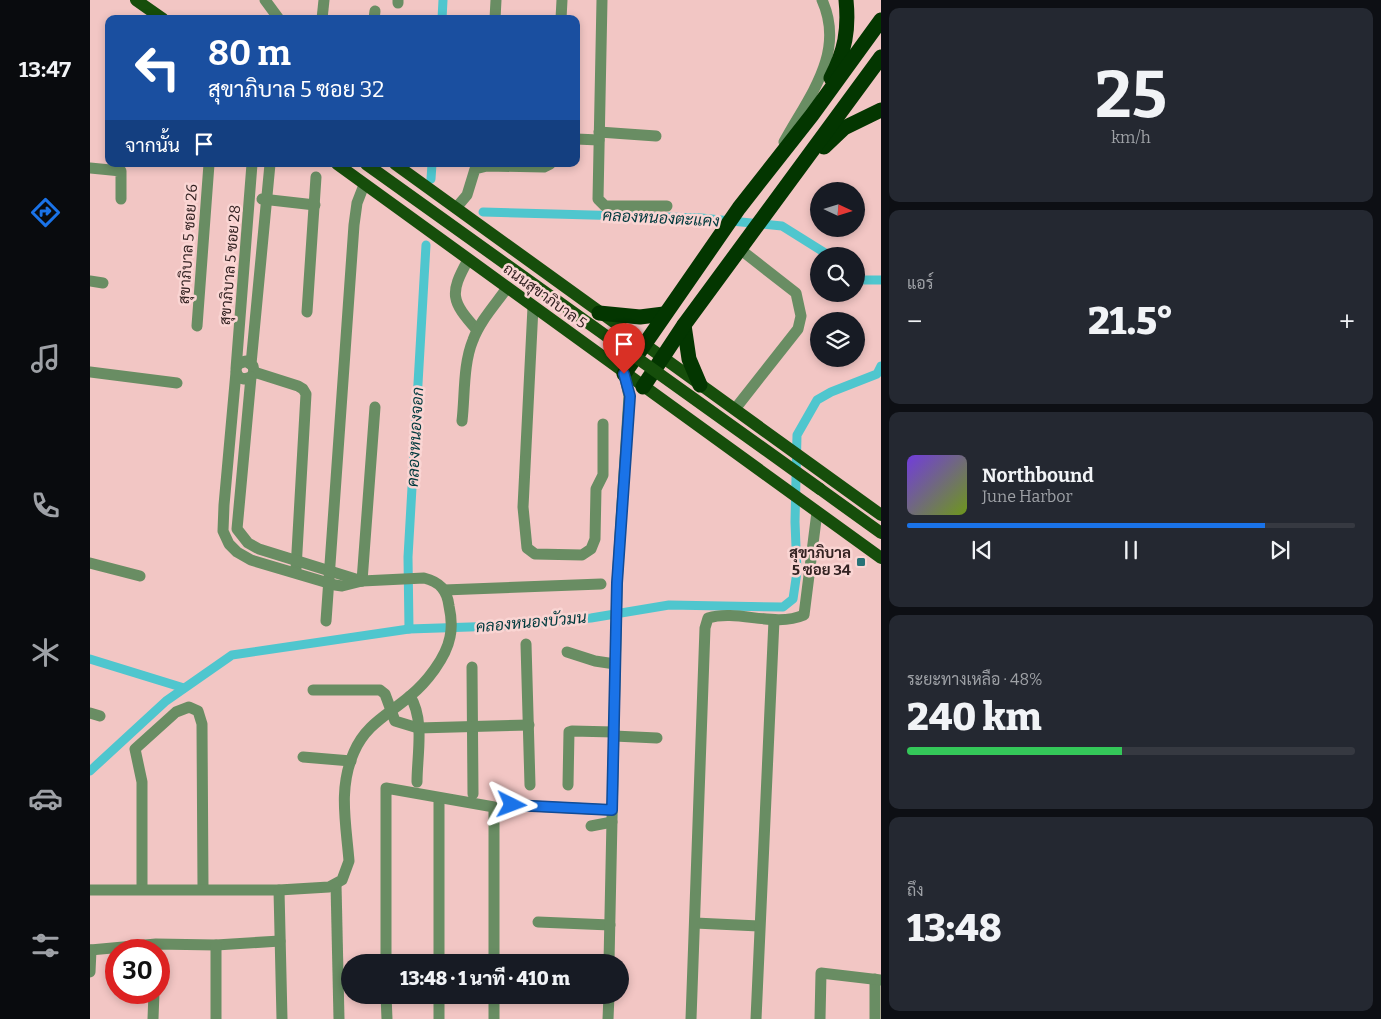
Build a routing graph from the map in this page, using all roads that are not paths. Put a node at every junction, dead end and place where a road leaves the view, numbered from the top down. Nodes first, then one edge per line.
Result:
1 (264, 0) edge
2 (324, 0) edge
3 (496, 0) edge
4 (562, 0) edge
5 (602, 0) edge
6 (822, 0) edge
7 (846, 0) edge
8 (140, 1) edge
9 (158, 15) edge
10 (277, 15) edge
11 (322, 15) edge
12 (495, 15) edge
13 (561, 15) edge
14 (881, 20) edge
15 (881, 57) edge
16 (881, 110) edge
17 (812, 115) junction
18 (599, 136) junction
19 (656, 136) dead end
20 (580, 138) edge
21 (772, 166) junction
22 (209, 167) edge
23 (252, 167) edge
24 (270, 167) edge
25 (341, 167) edge
26 (370, 167) edge
27 (399, 167) edge
28 (483, 167) edge
29 (90, 168) edge
30 (796, 174) junction
31 (316, 177) dead end
32 (364, 185) junction
33 (250, 197) junction
34 (121, 199) dead end
35 (267, 201) junction
36 (315, 205) junction
37 (667, 206) dead end
38 (456, 208) junction
39 (742, 249) junction
40 (468, 260) junction
41 (694, 272) junction
42 (90, 281) edge
43 (103, 283) dead end
44 (713, 286) junction
45 (507, 288) junction
46 (533, 307) junction
47 (307, 312) dead end
48 (599, 313) junction
49 (664, 314) junction
50 (684, 325) junction
51 (197, 326) dead end
52 (478, 330) junction
53 (583, 343) junction
54 (646, 344) junction
55 (662, 357) junction
56 (236, 371) junction
57 (252, 371) junction
58 (90, 372) edge
59 (624, 374) junction
60 (177, 383) dead end
61 (698, 384) junction
62 (643, 387) junction
63 (630, 396) junction
64 (375, 407) dead end
65 (735, 409) junction
66 (678, 412) junction
67 (462, 421) dead end
68 (603, 424) dead end
69 (239, 504) junction
70 (224, 505) junction
71 (811, 508) junction
72 (881, 515) edge
73 (881, 533) edge
74 (881, 558) edge
75 (298, 562) junction
76 (90, 563) edge
77 (329, 571) junction
78 (343, 573) junction
79 (295, 574) junction
80 (140, 576) dead end
81 (362, 581) junction
82 (328, 583) junction
83 (601, 584) dead end
84 (342, 586) junction
85 (444, 590) junction
86 (326, 620) dead end
87 (774, 620) junction
88 (526, 644) dead end
89 (567, 652) dead end
90 (615, 664) junction
91 (472, 667) dead end
92 (313, 690) dead end
93 (410, 696) junction
94 (390, 709) junction
95 (529, 725) junction
96 (473, 726) junction
97 (418, 728) junction
98 (614, 734) junction
99 (657, 738) dead end
100 (303, 757) dead end
101 (351, 761) junction
102 (417, 782) dead end
103 (530, 785) dead end
104 (568, 785) dead end
105 (473, 794) dead end
106 (439, 798) junction
107 (512, 805) dead end
108 (612, 816) junction
109 (591, 826) dead end
110 (336, 884) junction
111 (203, 888) junction
112 (142, 889) junction
113 (90, 890) edge
114 (279, 890) junction
115 (538, 922) dead end
116 (695, 923) junction
117 (610, 925) junction
118 (759, 926) junction
119 (280, 941) junction
120 (216, 945) junction
121 (170, 947) edge
122 (105, 949) edge
123 (90, 950) edge
124 (386, 954) edge
125 (439, 954) edge
126 (494, 954) edge
127 (609, 954) edge
128 (90, 972) edge
129 (878, 980) edge
130 (154, 1004) edge
131 (386, 1004) edge
132 (439, 1004) edge
133 (494, 1004) edge
134 (609, 1004) edge
135 (153, 1019) edge
136 (216, 1019) edge
137 (282, 1019) edge
138 (339, 1019) edge
139 (387, 1019) edge
140 (439, 1019) edge
141 (494, 1019) edge
142 (608, 1019) edge
143 (691, 1019) edge
144 (756, 1019) edge
145 (820, 1019) edge
146 (875, 1019) edge

1 - 10 street
2 - 11 street
3 - 12 street
4 - 13 street
5 - 18 street
6 - 21 street
7 - 17 highway
8 - 9 main road
14 - 17 highway
15 - 30 highway
16 - 30 highway
17 - 21 highway
18 - 19 street
18 - 20 street
18 - 37 street
21 - 41 highway
22 - 51 street, สุขาภิบาล 5 ซอย 26
23 - 33 street, สุขาภิบาล 5 ซอย 28
24 - 35 street, สุขาภิบาล 5 ซอย 28
25 - 32 main road, ถนนสุขาภิบาล 5
26 - 73 main road, ถนนสุขาภิบาล 5, bridge
27 - 38 main road, ถนนสุขาภิบาล 5
28 - 38 street
29 - 34 street
30 - 39 highway
31 - 36 street
32 - 40 main road, ถนนสุขาภิบาล 5
32 - 77 street
33 - 35 street
33 - 56 street, สุขาภิบาล 5 ซอย 28
35 - 36 street
35 - 57 street, สุขาภิบาล 5 ซอย 28
36 - 47 street
38 - 48 main road, ถนนสุขาภิบาล 5
39 - 44 highway
39 - 65 street
40 - 45 main road, ถนนสุขาภิบาล 5
40 - 52 street
41 - 44 highway
41 - 49 highway
42 - 43 street
44 - 50 highway
45 - 46 main road, ถนนสุขาภิบาล 5
45 - 52 street
46 - 53 main road, ถนนสุขาภิบาล 5
46 - 68 street
48 - 49 highway
48 - 53 main road
48 - 54 main road, ถนนสุขาภิบาล 5
49 - 54 highway
50 - 55 highway
50 - 61 highway
52 - 67 street
53 - 59 main road, ถนนสุขาภิบาล 5
54 - 55 main road, ถนนสุขาภิบาล 5
54 - 59 highway
55 - 61 main road, ถนนสุขาภิบาล 5
55 - 62 highway
56 - 57 street
56 - 70 street, สุขาภิบาล 5 ซอย 28
57 - 69 street, สุขาภิบาล 5 ซอย 28
57 - 75 street
58 - 60 street
59 - 62 main road, ถนนสุขาภิบาล 5
59 - 63 street
61 - 65 main road, ถนนสุขาภิบาล 5
61 - 66 main road
62 - 63 street
62 - 66 main road, ถนนสุขาภิบาล 5
63 - 90 street
64 - 81 street
65 - 72 main road, ถนนสุขาภิบาล 5
66 - 71 main road, ถนนสุขาภิบาล 5
69 - 70 street
69 - 75 street, สุขาภิบาล 5 ซอย 28
70 - 79 street, สุขาภิบาล 5 ซอย 28
71 - 74 main road, ถนนสุขาภิบาล 5
71 - 87 street
75 - 77 street, สุขาภิบาล 5 ซอย 28
75 - 79 street
76 - 80 street
77 - 78 street, สุขาภิบาล 5 ซอย 28
77 - 82 street
78 - 81 street, สุขาภิบาล 5 ซอย 28
78 - 84 street
79 - 82 street, สุขาภิบาล 5 ซอย 28
81 - 84 street
81 - 85 street
82 - 84 street, สุขาภิบาล 5 ซอย 28
82 - 86 street
83 - 85 street
85 - 93 street
87 - 116 street
87 - 118 street
88 - 95 street
89 - 90 street
90 - 98 street
91 - 96 street
92 - 94 street
93 - 94 street
93 - 97 street
94 - 97 street
94 - 101 street
95 - 96 street
95 - 103 street
96 - 97 street
96 - 105 street
97 - 102 street
98 - 99 street
98 - 104 street
98 - 108 street
100 - 101 street
101 - 110 street
106 - 124 street
106 - 125 street
106 - 126 street
107 - 108 street
108 - 109 street
108 - 117 street
110 - 114 street
110 - 138 street
111 - 112 street
111 - 112 street
111 - 114 street
112 - 113 street
114 - 119 street
115 - 117 street
116 - 118 street
116 - 143 street
117 - 127 street
118 - 144 street
119 - 120 street
119 - 137 street
120 - 121 street
120 - 136 street
122 - 123 street
123 - 128 street
129 - 145 street
129 - 146 street
130 - 135 street
131 - 139 street
132 - 140 street
133 - 141 street
134 - 142 street

